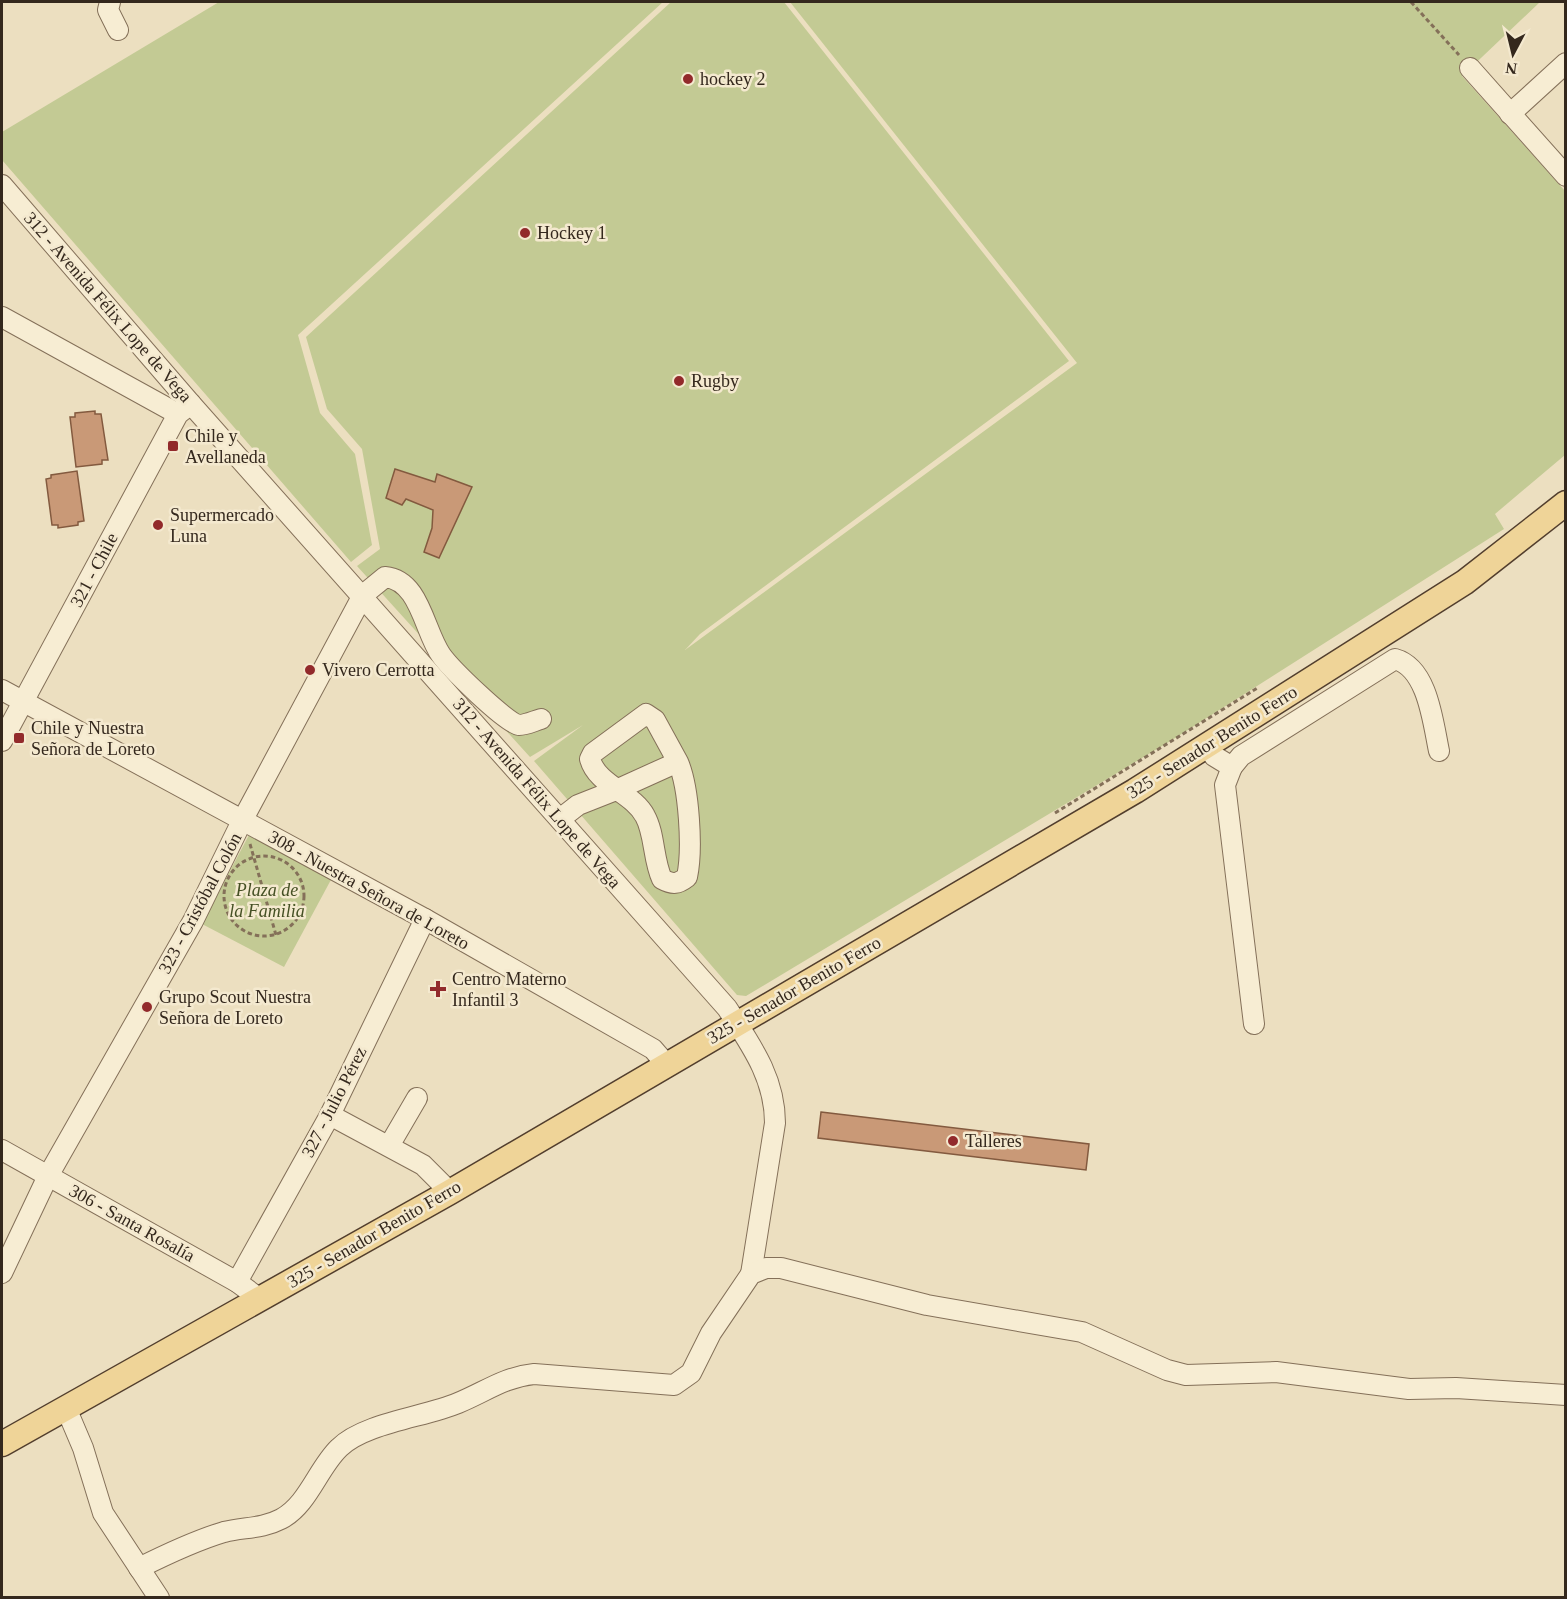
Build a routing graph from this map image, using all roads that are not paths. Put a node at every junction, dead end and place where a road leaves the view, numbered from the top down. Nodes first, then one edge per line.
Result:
1 (110, 2) edge
2 (118, 30) dead end
3 (1566, 63) edge
4 (1470, 68) road end
5 (1510, 114) junction
6 (1566, 176) edge
7 (2, 185) edge
8 (2, 317) edge
9 (185, 409) junction
10 (1566, 504) edge
11 (363, 595) junction
12 (2, 690) edge
13 (22, 702) junction
14 (541, 719) dead end
15 (2, 741) edge
16 (1207, 745) junction
17 (1439, 751) dead end
18 (678, 762) junction
19 (1232, 767) junction
20 (616, 790) junction
21 (560, 819) junction
22 (242, 821) junction
23 (425, 919) junction
24 (738, 1024) junction
25 (1254, 1024) dead end
26 (666, 1064) junction
27 (417, 1098) dead end
28 (330, 1115) junction
29 (389, 1146) junction
30 (2, 1150) edge
31 (48, 1176) junction
32 (450, 1192) junction
33 (2, 1273) edge
34 (751, 1275) junction
35 (237, 1282) junction
36 (260, 1299) junction
37 (1566, 1395) edge
38 (66, 1408) junction
39 (2, 1444) edge
40 (139, 1568) junction
41 (159, 1598) edge

1 - 2 street
3 - 5 street
4 - 5 street
5 - 6 street
7 - 9 street, 312 - Avenida Félix Lope de Vega
8 - 9 street
9 - 11 street, 312 - Avenida Félix Lope de Vega
9 - 13 street, 321 - Chile
10 - 16 main road, 325 - Senador Benito Ferro
11 - 14 street
11 - 21 street, 312 - Avenida Félix Lope de Vega
11 - 22 street, 323 - Cristóbal Colón
12 - 13 street, 308 - Nuestra Señora de Loreto
13 - 15 street, 321 - Chile
13 - 22 street, 308 - Nuestra Señora de Loreto
16 - 19 street
16 - 24 main road, 325 - Senador Benito Ferro
17 - 19 street
18 - 20 street
18 - 20 street
18 - 20 street
19 - 25 street
20 - 21 street
21 - 24 street, 312 - Avenida Félix Lope de Vega
22 - 23 street, 308 - Nuestra Señora de Loreto
22 - 31 street, 323 - Cristóbal Colón
23 - 26 street, 308 - Nuestra Señora de Loreto
23 - 28 street, 327 - Julio Pérez
24 - 26 main road, 325 - Senador Benito Ferro
24 - 34 street, 312 - Avenida Félix Lope de Vega
26 - 32 main road, 325 - Senador Benito Ferro
27 - 29 street
28 - 29 street
28 - 35 street, 327 - Julio Pérez
29 - 32 street
30 - 31 street, 306 - Santa Rosalía
31 - 33 street, 323 - Cristóbal Colón
31 - 35 street, 306 - Santa Rosalía
32 - 36 main road, 325 - Senador Benito Ferro
34 - 37 street
34 - 40 street
35 - 36 street, 306 - Santa Rosalía
36 - 38 main road, 325 - Senador Benito Ferro
38 - 39 main road, 325 - Senador Benito Ferro
38 - 40 street
40 - 41 street

